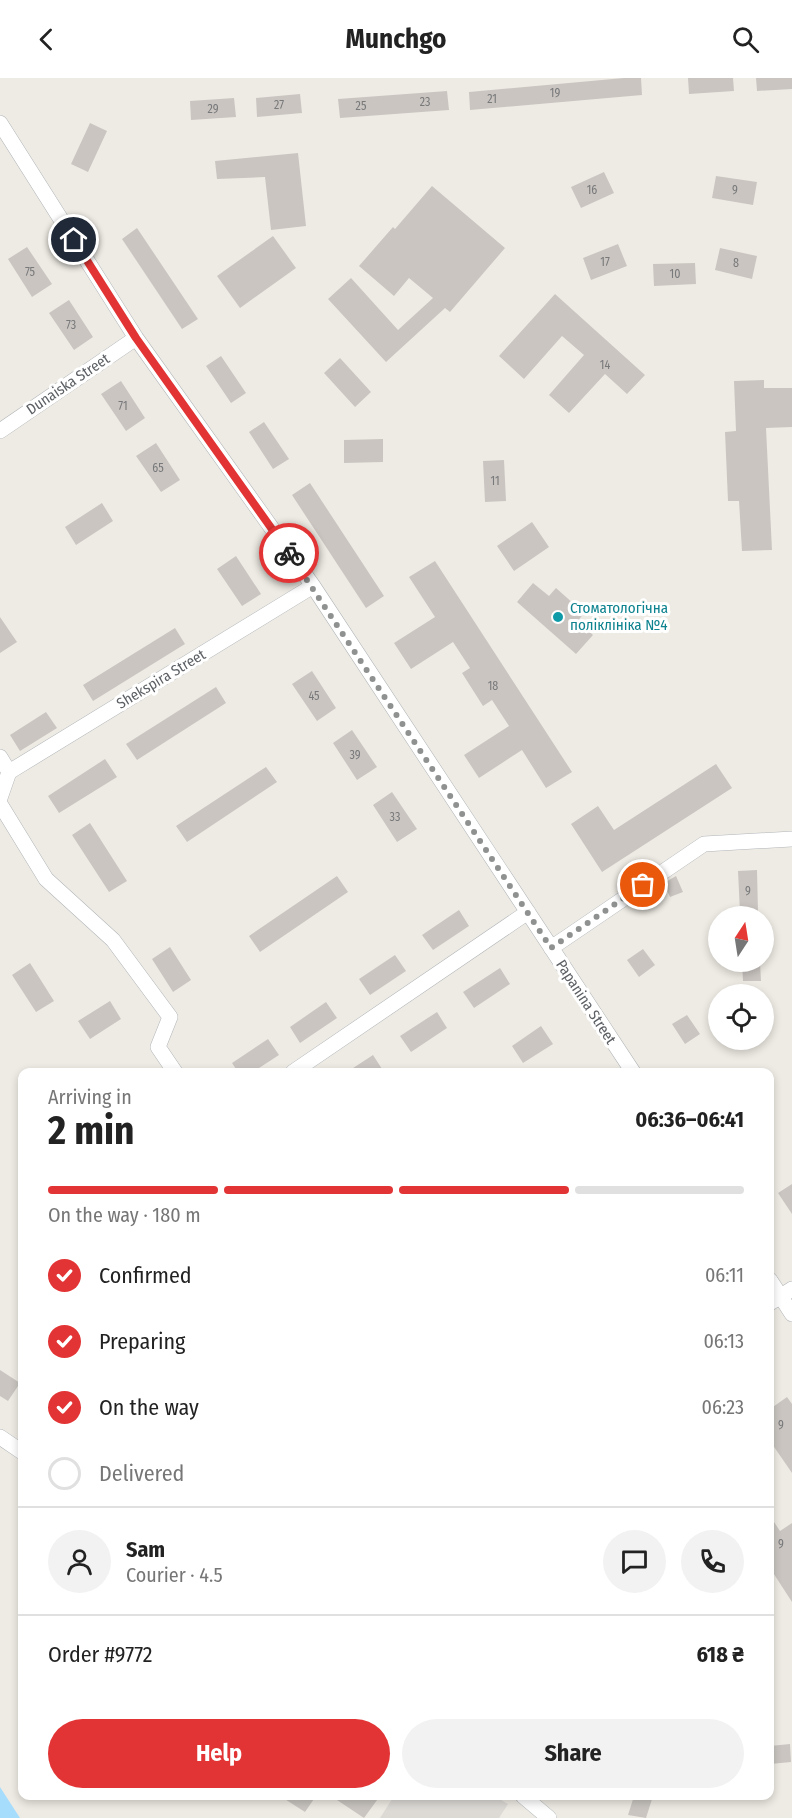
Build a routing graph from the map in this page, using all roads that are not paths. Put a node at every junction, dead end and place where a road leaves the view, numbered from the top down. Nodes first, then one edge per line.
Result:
1 (0, 123) edge
2 (136, 338) junction
3 (0, 431) edge
4 (313, 586) junction
5 (0, 758) edge
6 (9, 772) junction
7 (0, 798) edge
8 (0, 804) edge
9 (792, 839) edge
10 (528, 912) junction
11 (551, 948) junction
12 (172, 1068) edge
13 (299, 1068) edge
14 (630, 1068) edge
15 (781, 1296) edge
16 (792, 1314) edge
17 (0, 1437) edge
18 (18, 1449) edge
19 (528, 1800) edge
20 (549, 1818) edge

1 - 2 street, Papanina Street
2 - 3 street, Dunaiska Street
2 - 4 street, Papanina Street
4 - 6 street, Shekspira Street
4 - 10 street, Papanina Street
5 - 6 street
6 - 7 street
8 - 12 street
9 - 11 street
10 - 11 street, Papanina Street
10 - 13 street
11 - 14 street, Papanina Street
15 - 16 street
17 - 18 street
19 - 20 street

